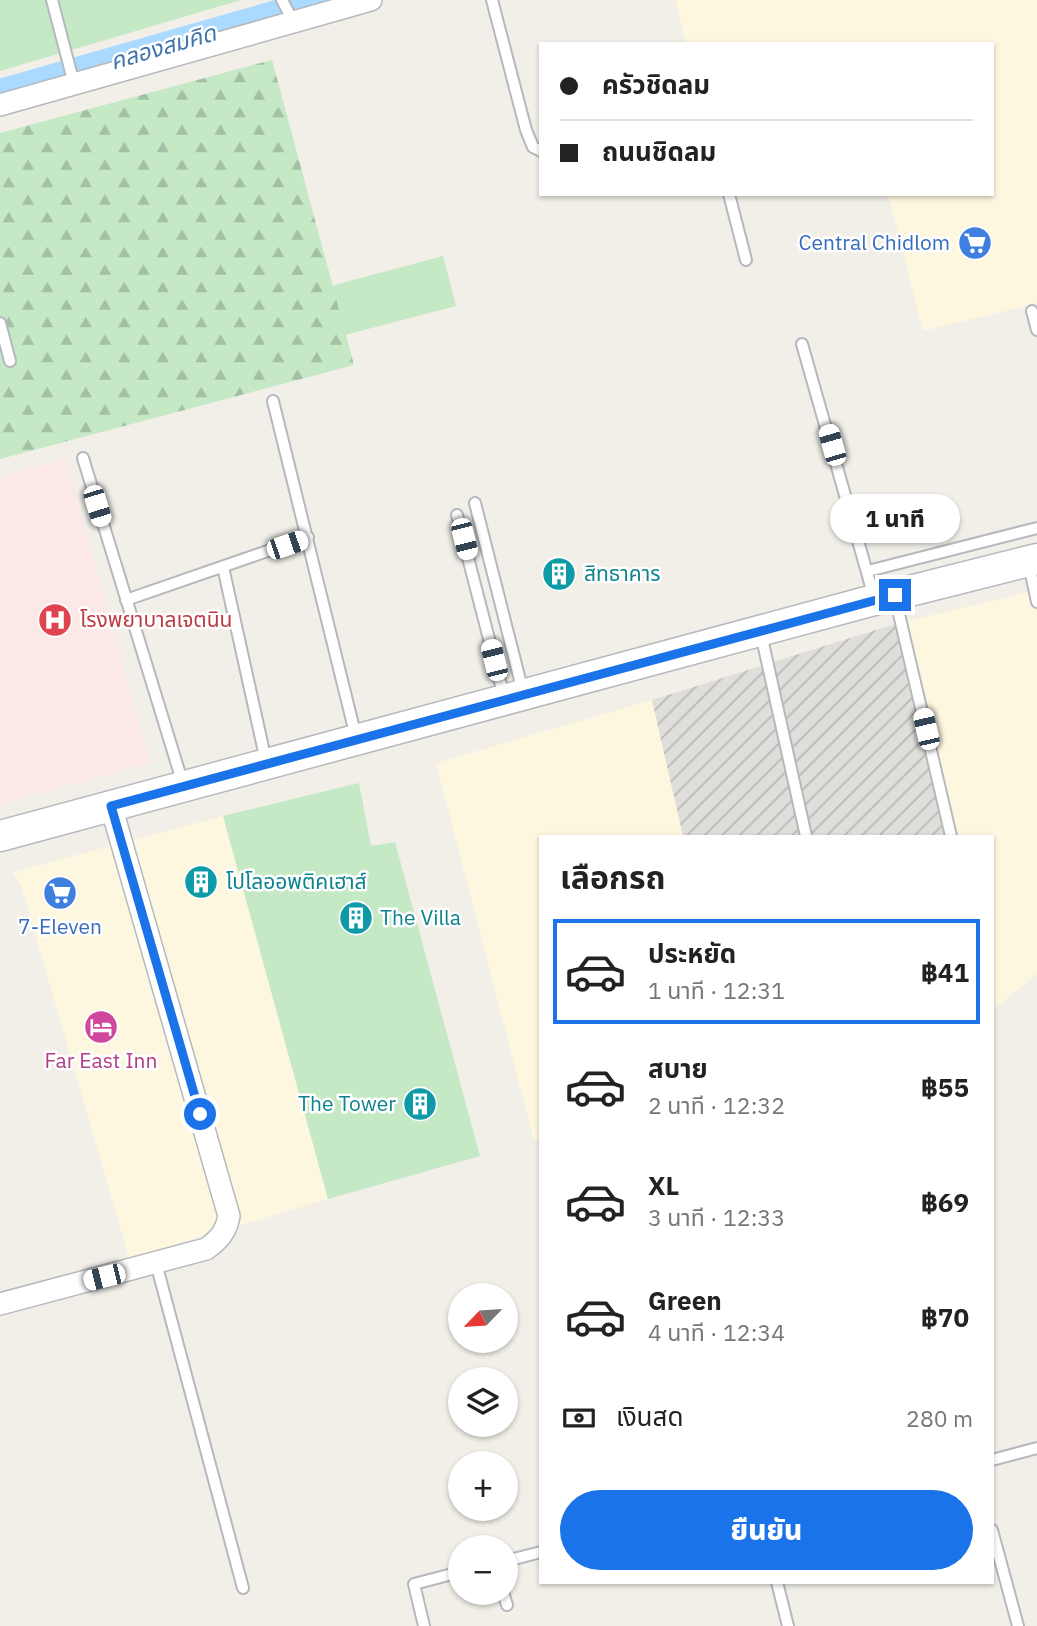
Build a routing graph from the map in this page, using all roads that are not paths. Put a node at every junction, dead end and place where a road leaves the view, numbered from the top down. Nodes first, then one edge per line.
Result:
1 (282, 0) edge
2 (371, 0) edge
3 (492, 0) edge
4 (52, 3) edge
5 (294, 23) junction
6 (74, 84) junction
7 (0, 105) edge
8 (539, 150) edge
9 (730, 196) edge
10 (746, 260) dead end
11 (1032, 311) dead end
12 (0, 323) edge
13 (1037, 330) edge
14 (803, 344) dead end
15 (10, 361) dead end
16 (273, 401) dead end
17 (83, 458) dead end
18 (475, 503) dead end
19 (457, 515) dead end
20 (1037, 528) edge
21 (308, 537) junction
22 (1033, 560) edge
23 (223, 567) junction
24 (879, 589) junction
25 (126, 600) junction
26 (1037, 602) edge
27 (760, 631) junction
28 (514, 697) junction
29 (357, 739) junction
30 (267, 764) junction
31 (184, 786) junction
32 (111, 806) junction
33 (806, 835) edge
34 (951, 835) edge
35 (0, 836) edge
36 (156, 1263) junction
37 (0, 1304) edge
38 (1037, 1448) edge
39 (994, 1459) edge
40 (994, 1538) edge
41 (539, 1553) edge
42 (518, 1558) edge
43 (448, 1575) edge
44 (778, 1584) edge
45 (243, 1588) dead end
46 (424, 1626) edge
47 (788, 1626) edge
48 (1017, 1626) edge

1 - 5 lane
2 - 5 street
3 - 8 lane
4 - 6 lane
5 - 6 street
6 - 7 street
9 - 10 lane
11 - 13 lane
12 - 15 lane
14 - 24 lane
16 - 21 lane
17 - 25 lane
18 - 28 lane
19 - 28 lane
20 - 24 lane
21 - 23 lane
21 - 29 lane
22 - 24 street
22 - 26 lane
23 - 25 lane
23 - 30 lane
24 - 27 street
24 - 34 lane
25 - 31 lane
27 - 28 street
27 - 33 lane
28 - 29 street
29 - 30 street
30 - 31 street
31 - 32 street
32 - 35 street
32 - 36 street
36 - 37 street
36 - 45 lane
38 - 39 lane
40 - 48 lane
41 - 42 lane
43 - 46 lane
44 - 47 lane

